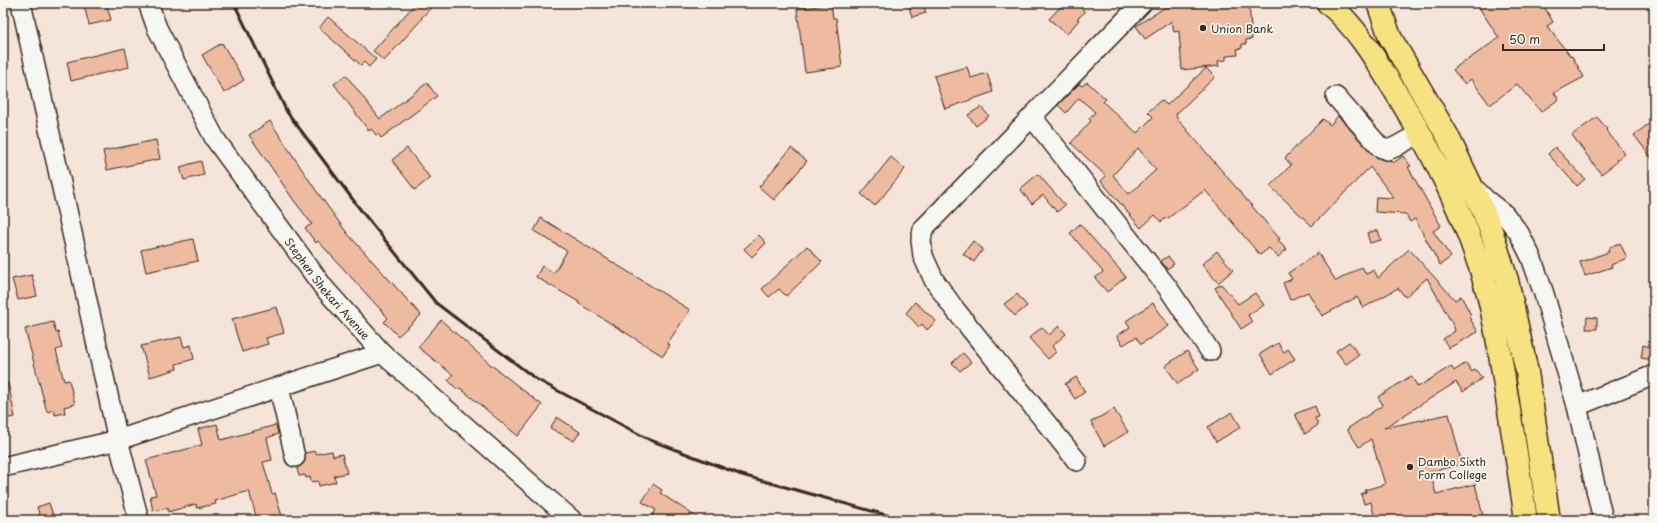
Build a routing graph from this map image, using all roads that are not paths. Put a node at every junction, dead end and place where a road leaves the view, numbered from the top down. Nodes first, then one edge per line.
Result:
1 (21, 3) edge
2 (148, 3) edge
3 (1142, 3) edge
4 (1328, 3) edge
5 (1378, 3) edge
6 (1336, 97) dead end
7 (1032, 117) junction
8 (1420, 132) junction
9 (1468, 181) junction
10 (1210, 351) dead end
11 (382, 353) junction
12 (1654, 375) edge
13 (279, 387) junction
14 (1577, 406) junction
15 (118, 440) junction
16 (295, 457) dead end
17 (1077, 461) dead end
18 (3, 467) edge
19 (139, 520) edge
20 (572, 520) edge
21 (1526, 520) edge
22 (1549, 520) edge
23 (1603, 520) edge

1 - 15 street
2 - 11 street, Stephen Shekari Avenue
3 - 7 street
4 - 8 main road
5 - 9 main road
6 - 8 street
7 - 10 street
7 - 17 street
8 - 21 main road
9 - 14 street
9 - 22 main road
11 - 13 street
11 - 20 street, Stephen Shekari Avenue
12 - 14 street
13 - 15 street
13 - 16 street
14 - 23 street
15 - 18 street
15 - 19 street

